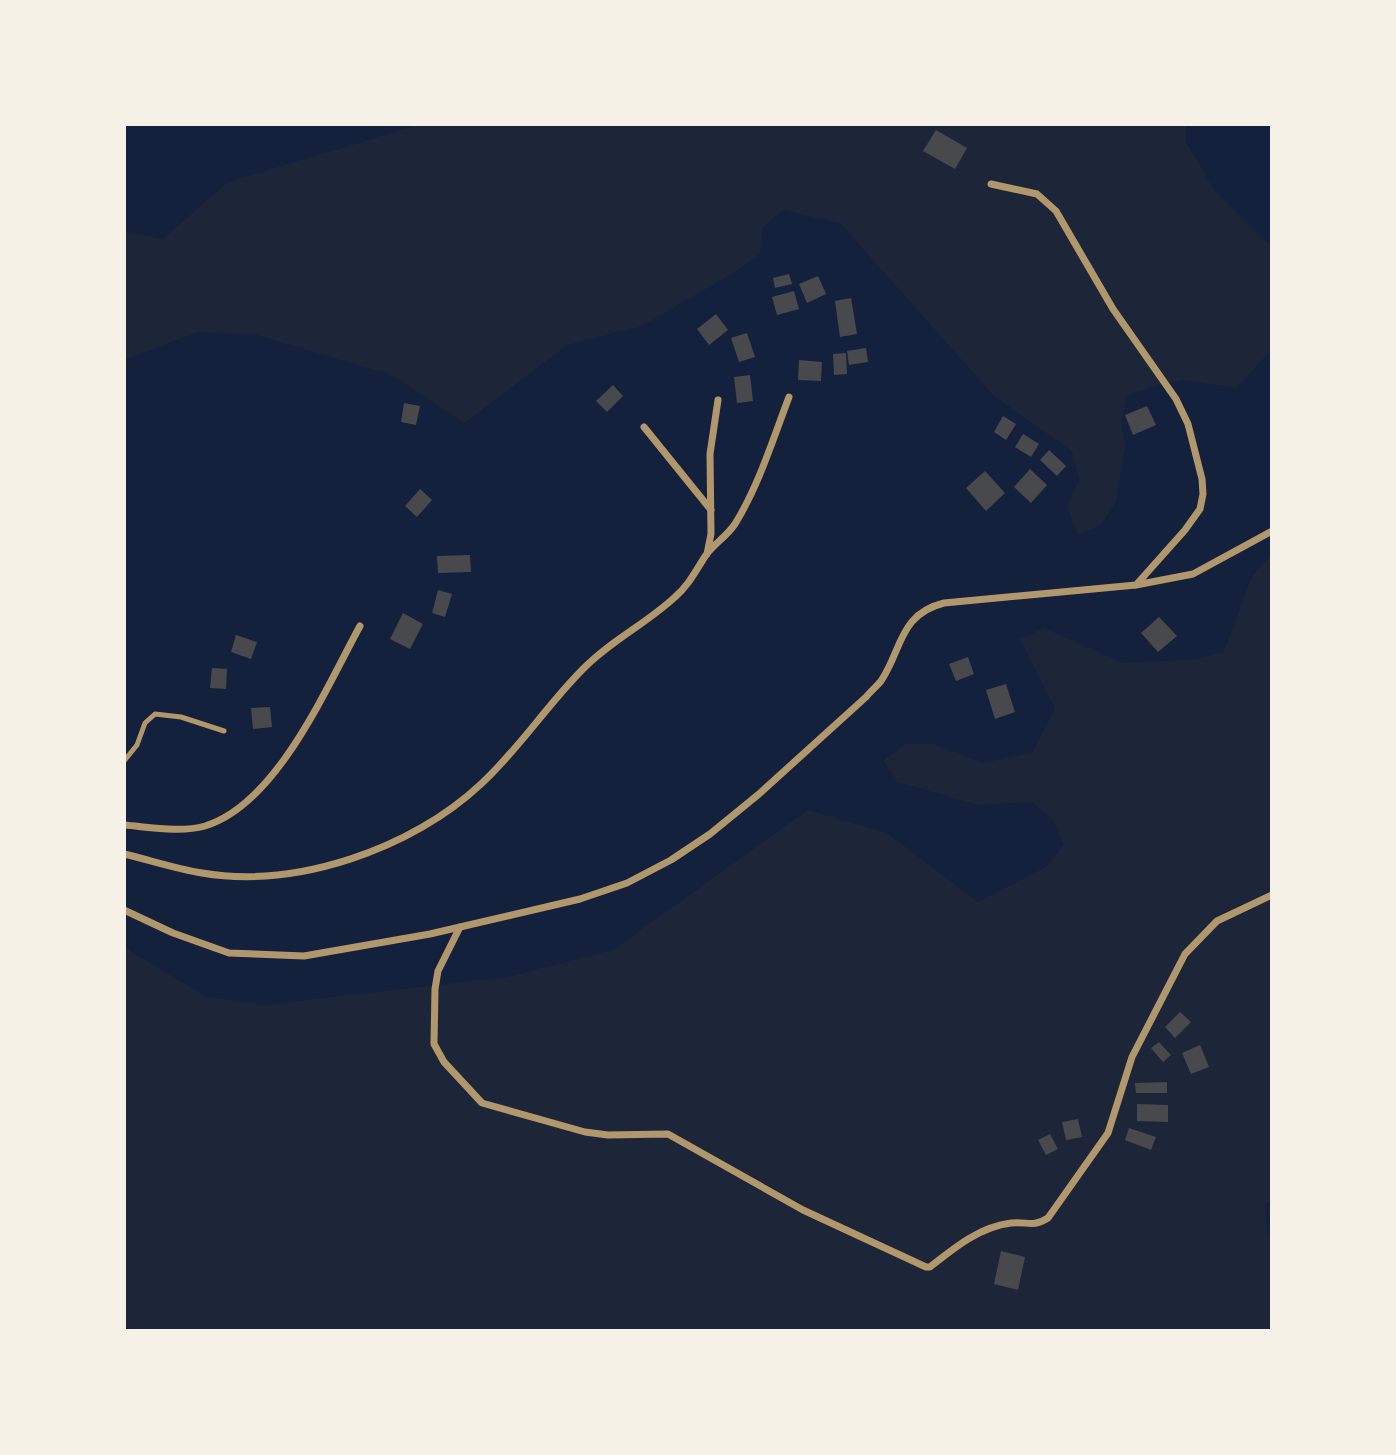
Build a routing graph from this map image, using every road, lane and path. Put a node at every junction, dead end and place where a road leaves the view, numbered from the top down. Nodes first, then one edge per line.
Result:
1 (991, 184) dead end
2 (789, 397) dead end
3 (718, 400) dead end
4 (644, 427) dead end
5 (711, 510) junction
6 (1272, 531) edge
7 (707, 554) junction
8 (1136, 585) junction
9 (360, 626) dead end
10 (224, 731) dead end
11 (124, 761) edge
12 (124, 825) edge
13 (124, 854) edge
14 (1272, 895) edge
15 (124, 910) edge
16 (460, 927) junction

1 - 8 street
2 - 7 street
3 - 5 street
4 - 5 street
5 - 7 street
6 - 8 street
7 - 13 street
8 - 16 street
9 - 12 street
10 - 11 lane
14 - 16 street
15 - 16 street

